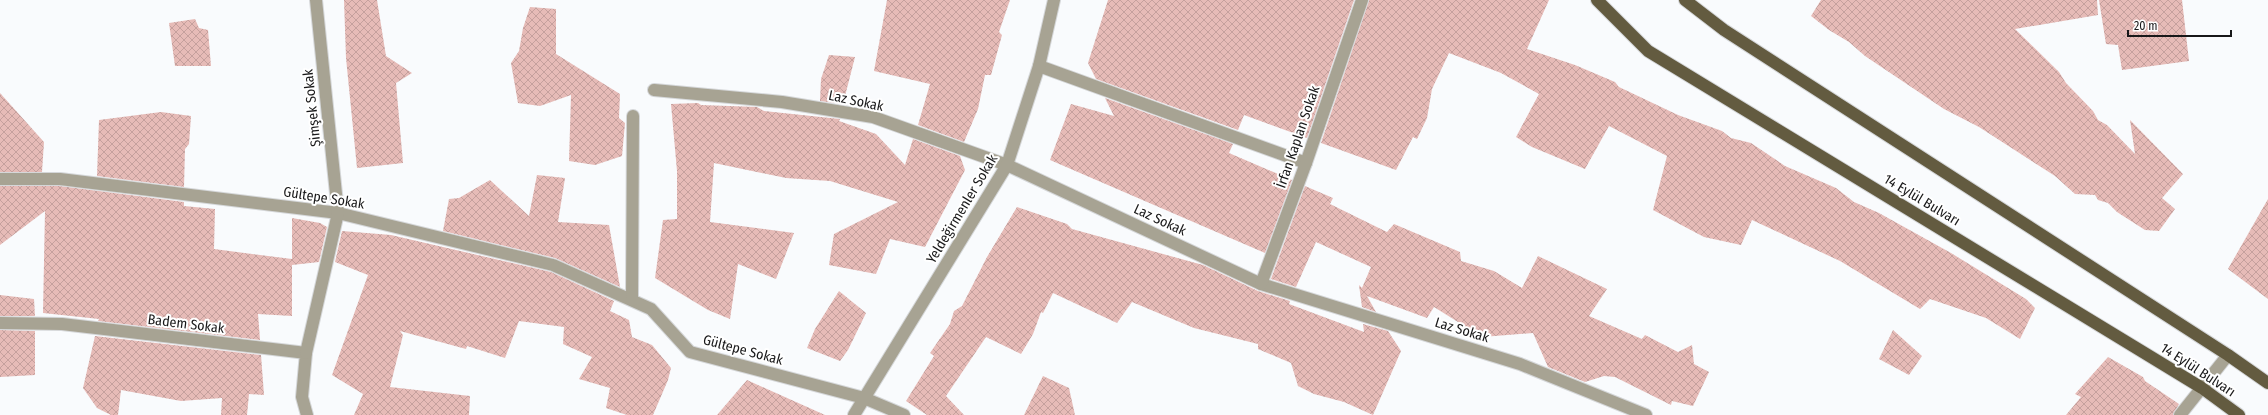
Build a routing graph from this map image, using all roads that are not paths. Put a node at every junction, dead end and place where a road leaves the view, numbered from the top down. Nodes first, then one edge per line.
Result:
1 (316, 0) edge
2 (1054, 0) edge
3 (1362, 0) edge
4 (1597, 0) edge
5 (1685, 0) edge
6 (1039, 66) junction
7 (654, 90) dead end
8 (633, 116) dead end
9 (1306, 163) junction
10 (1007, 165) junction
11 (0, 179) edge
12 (338, 213) junction
13 (1261, 284) junction
14 (632, 300) junction
15 (0, 322) edge
16 (306, 353) junction
17 (2228, 355) junction
18 (2268, 383) edge
19 (2202, 388) junction
20 (864, 398) junction
21 (307, 415) edge
22 (854, 415) edge
23 (904, 415) edge
24 (1646, 415) edge
25 (2180, 415) edge
26 (2239, 415) edge

1 - 12 street, Şimşek Sokak
2 - 6 street, Yeldeğirmenler Sokak
3 - 9 street, İrfan Kaplan Sokak
4 - 19 main road, 14 Eylül Bulvarı
5 - 17 main road, 14 Eylül Bulvarı
6 - 9 street
6 - 10 street, Yeldeğirmenler Sokak
7 - 10 street, Laz Sokak
8 - 14 street
9 - 13 street, İrfan Kaplan Sokak
10 - 13 street, Laz Sokak
10 - 20 street, Yeldeğirmenler Sokak
11 - 12 street, Gültepe Sokak
12 - 14 street, Gültepe Sokak
12 - 16 street, Şimşek Sokak
13 - 24 street, Laz Sokak
14 - 20 street, Gültepe Sokak
15 - 16 street, Badem Sokak
16 - 21 street
17 - 18 main road, 14 Eylül Bulvarı
17 - 19 street
19 - 25 street
19 - 26 main road, 14 Eylül Bulvarı
20 - 22 street, Yeldeğirmenler Sokak
20 - 23 street, Gültepe Sokak

